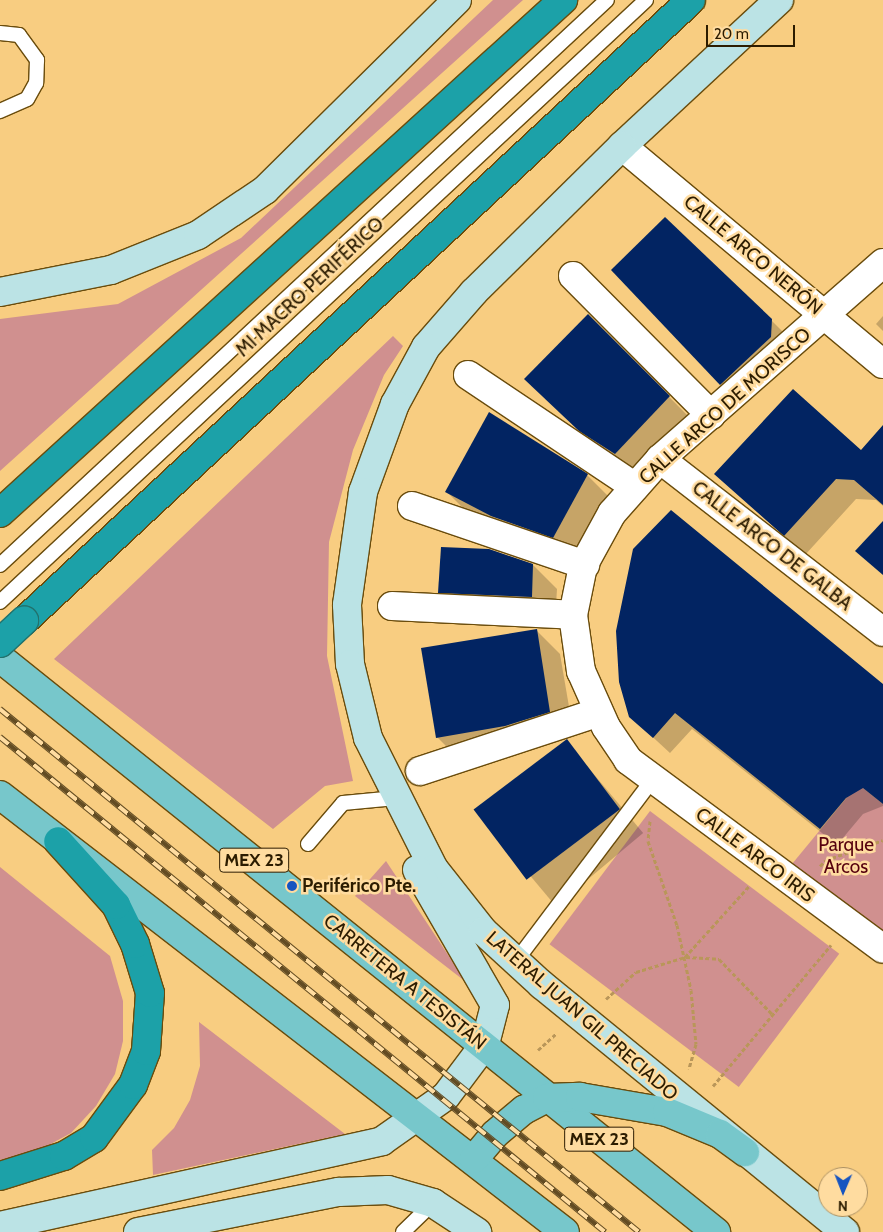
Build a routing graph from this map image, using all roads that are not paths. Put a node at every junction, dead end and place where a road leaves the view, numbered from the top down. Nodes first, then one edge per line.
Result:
1 (457, 0) edge
2 (563, 0) edge
3 (607, 0) edge
4 (646, 0) edge
5 (691, 0) edge
6 (780, 0) edge
7 (0, 33) edge
8 (0, 111) edge
9 (622, 146) junction
10 (883, 263) edge
11 (572, 276) dead end
12 (0, 292) edge
13 (826, 316) junction
14 (883, 364) edge
15 (468, 376) dead end
16 (711, 415) junction
17 (660, 460) junction
18 (635, 487) junction
19 (412, 506) dead end
20 (0, 513) edge
21 (585, 565) junction
22 (0, 566) edge
23 (0, 602) edge
24 (392, 606) dead end
25 (573, 615) junction
26 (883, 632) edge
27 (0, 642) edge
28 (0, 658) edge
29 (599, 712) junction
30 (628, 760) joint
31 (420, 771) dead end
32 (646, 788) junction
33 (0, 794) edge
34 (396, 798) junction
35 (408, 824) junction
36 (58, 841) junction
37 (308, 844) dead end
38 (883, 949) edge
39 (516, 962) junction
40 (485, 1044) junction
41 (547, 1098) junction
42 (419, 1117) junction
43 (745, 1152) junction
44 (474, 1159) junction
45 (0, 1176) edge
46 (433, 1203) junction
47 (0, 1226) edge
48 (138, 1232) edge
49 (403, 1232) edge
50 (477, 1232) edge
51 (565, 1232) edge
52 (716, 1232) edge
53 (844, 1232) edge

1 - 12 main road
2 - 20 highway
3 - 22 lane, MI MACRO PERIFÉRICO
4 - 23 lane, MI MACRO PERIFÉRICO
5 - 27 highway, bridge
6 - 9 main road, LATERAL JUAN GIL PRECIADO
7 - 8 lane
9 - 13 street, CALLE ARCO NERÓN
9 - 34 main road, LATERAL JUAN GIL PRECIADO
10 - 13 street, CALLE ARCO DE MORISCO
11 - 16 street
13 - 14 street, CALLE ARCO NERÓN
13 - 16 street, CALLE ARCO DE MORISCO
15 - 18 street
16 - 17 street, CALLE ARCO DE MORISCO
17 - 18 street, CALLE ARCO DE MORISCO
17 - 26 street, CALLE ARCO DE GALBA
18 - 21 street, CALLE ARCO DE MORISCO
19 - 21 street
21 - 25 street, CALLE ARCO DE MORISCO
24 - 25 street
25 - 29 street, CALLE ARCO DE MORISCO
28 - 40 main road, CARRETERA A TESISTÁN / MEX 23
29 - 30 street, CALLE ARCO DE MORISCO
29 - 31 street
30 - 32 street, CALLE ARCO IRIS
32 - 38 street, CALLE ARCO IRIS
32 - 39 lane
33 - 36 main road
34 - 35 main road, LATERAL JUAN GIL PRECIADO
34 - 37 lane
35 - 39 main road, LATERAL JUAN GIL PRECIADO
35 - 40 main road
36 - 42 main road
36 - 45 highway
39 - 43 main road, LATERAL JUAN GIL PRECIADO
40 - 41 main road, CARRETERA A TESISTÁN / MEX 23
40 - 42 main road
41 - 43 main road
41 - 44 main road
41 - 52 main road, CARRETERA A TESISTÁN / MEX 23
42 - 44 main road
42 - 47 main road
43 - 53 main road, LATERAL JUAN GIL PRECIADO
44 - 51 main road
46 - 48 main road
46 - 49 lane
46 - 50 main road

